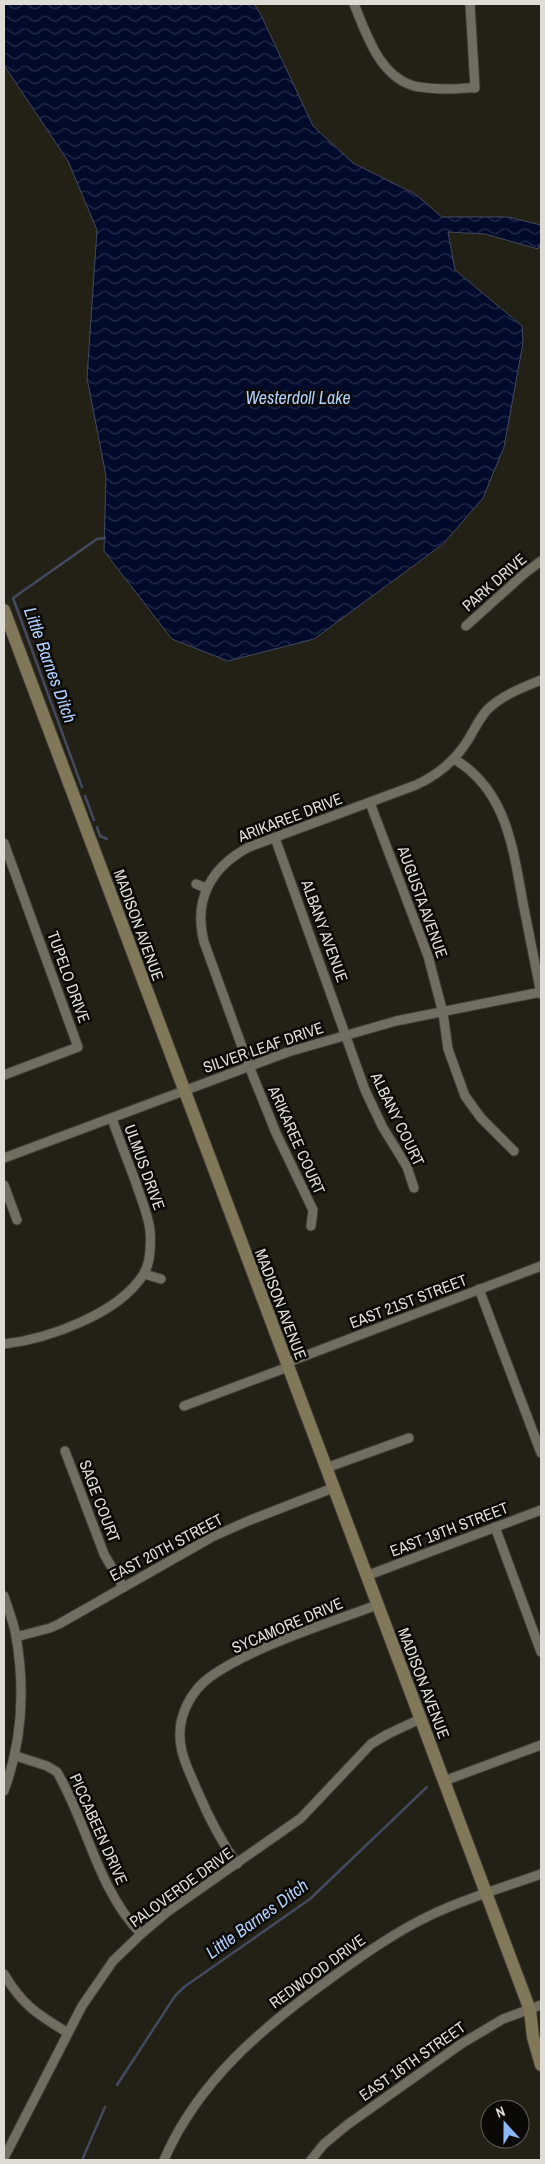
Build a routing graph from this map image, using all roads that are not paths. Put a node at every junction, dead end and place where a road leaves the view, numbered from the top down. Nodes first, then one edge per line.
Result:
1 (354, 4) edge
2 (470, 4) edge
3 (541, 562) edge
4 (4, 610) edge
5 (466, 626) dead end
6 (541, 680) edge
7 (454, 759) junction
8 (370, 803) junction
9 (275, 838) junction
10 (4, 843) edge
11 (196, 884) dead end
12 (206, 888) junction
13 (541, 993) edge
14 (443, 1013) junction
15 (347, 1034) junction
16 (249, 1066) junction
17 (4, 1075) edge
18 (184, 1091) junction
19 (112, 1119) junction
20 (514, 1151) dead end
21 (4, 1158) edge
22 (4, 1185) edge
23 (414, 1188) dead end
24 (17, 1220) dead end
25 (311, 1226) dead end
26 (541, 1266) edge
27 (144, 1274) junction
28 (161, 1279) dead end
29 (479, 1289) junction
30 (4, 1344) edge
31 (287, 1366) junction
32 (184, 1406) dead end
33 (409, 1438) dead end
34 (65, 1451) dead end
35 (541, 1453) edge
36 (326, 1468) junction
37 (333, 1488) junction
38 (541, 1510) edge
39 (495, 1527) junction
40 (366, 1576) junction
41 (123, 1587) junction
42 (4, 1596) edge
43 (377, 1605) junction
44 (16, 1636) junction
45 (541, 1652) edge
46 (420, 1719) junction
47 (541, 1745) edge
48 (16, 1756) junction
49 (444, 1781) junction
50 (4, 1791) edge
51 (236, 1864) junction
52 (541, 1874) edge
53 (487, 1894) junction
54 (141, 1934) junction
55 (4, 1974) edge
56 (536, 2008) edge
57 (541, 2026) edge
58 (68, 2033) junction
59 (541, 2065) edge
60 (4, 2158) edge
61 (164, 2160) edge
62 (311, 2160) edge

1 - 2 street
3 - 5 street, PARK DRIVE
4 - 18 main road, MADISON AVENUE
6 - 7 street, ARIKAREE DRIVE
7 - 8 street, ARIKAREE DRIVE
7 - 13 street
8 - 9 street, ARIKAREE DRIVE
8 - 14 street, AUGUSTA AVENUE
9 - 12 street, ARIKAREE DRIVE
9 - 15 street, ALBANY AVENUE
10 - 17 street, TUPELO DRIVE
11 - 12 street
12 - 16 street, ARIKAREE DRIVE
13 - 14 street, SILVER LEAF DRIVE
14 - 15 street, SILVER LEAF DRIVE
14 - 20 street, AUGUSTA AVENUE
15 - 16 street, SILVER LEAF DRIVE
15 - 23 street, ALBANY COURT
16 - 18 street, SILVER LEAF DRIVE
16 - 25 street, ARIKAREE COURT
18 - 19 street, SILVER LEAF DRIVE
18 - 31 main road, MADISON AVENUE
19 - 21 street, SILVER LEAF DRIVE
19 - 27 street, ULMUS DRIVE
22 - 24 street
26 - 29 street, EAST 21ST STREET
27 - 28 street
27 - 30 street
29 - 31 street, EAST 21ST STREET
29 - 35 street
31 - 32 street, EAST 21ST STREET
31 - 36 main road, MADISON AVENUE
33 - 36 street
34 - 41 street, SAGE COURT
36 - 37 main road, MADISON AVENUE
37 - 40 main road, MADISON AVENUE
37 - 41 street, EAST 20TH STREET
38 - 39 street, EAST 19TH STREET
39 - 40 street, EAST 19TH STREET
39 - 45 street
40 - 43 main road, MADISON AVENUE
41 - 44 street, EAST 20TH STREET
42 - 44 street
43 - 46 main road, MADISON AVENUE
43 - 51 street, SYCAMORE DRIVE
44 - 48 street
46 - 49 main road, MADISON AVENUE
46 - 51 street, PALOVERDE DRIVE
47 - 49 street
48 - 50 street
48 - 54 street, PICCABEEN DRIVE
49 - 53 main road, MADISON AVENUE
51 - 54 street, PALOVERDE DRIVE
52 - 53 street, REDWOOD DRIVE
53 - 56 main road, MADISON AVENUE
53 - 61 street, REDWOOD DRIVE
54 - 58 street, PALOVERDE DRIVE
55 - 58 street
56 - 57 main road, MADISON AVENUE
56 - 59 main road, MADISON AVENUE
56 - 62 street, EAST 16TH STREET
58 - 60 street, PALOVERDE DRIVE

